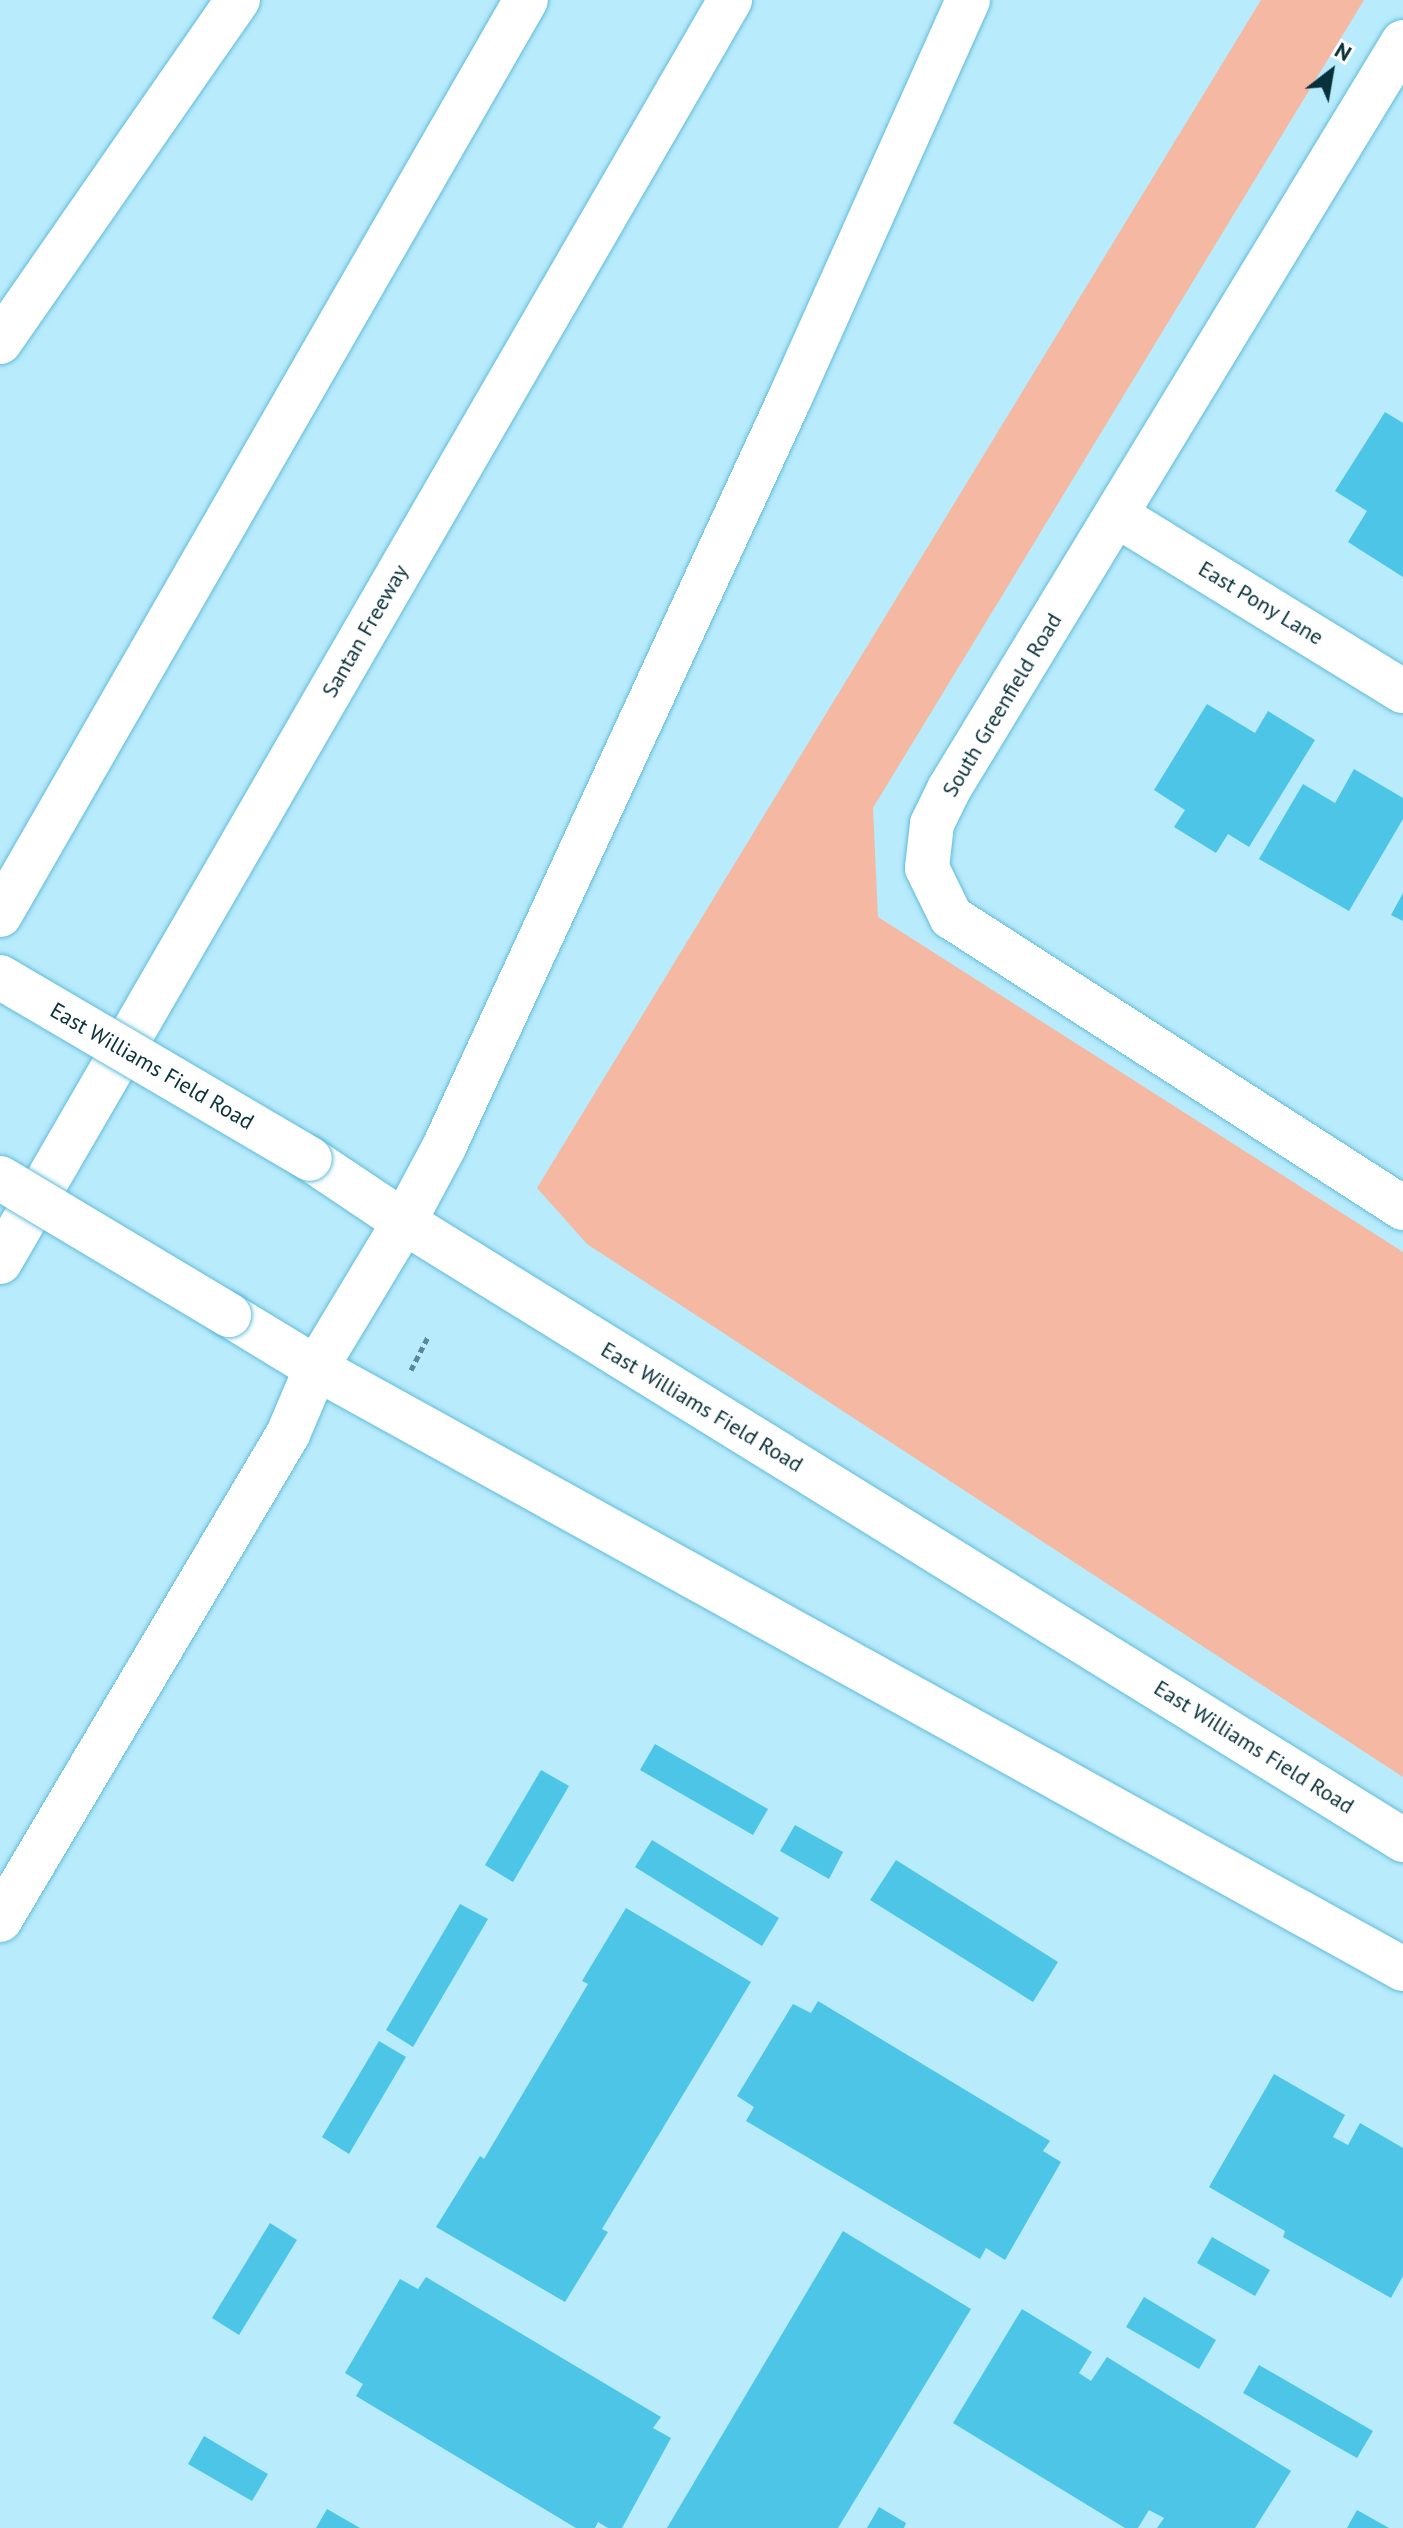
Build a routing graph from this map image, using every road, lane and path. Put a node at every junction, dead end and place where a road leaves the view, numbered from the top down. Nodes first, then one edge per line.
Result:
1 (238, 0) edge
2 (526, 0) edge
3 (730, 0) edge
4 (968, 0) edge
5 (1403, 42) edge
6 (0, 342) edge
7 (1118, 516) junction
8 (1403, 691) edge
9 (0, 915) edge
10 (0, 977) edge
11 (0, 1178) edge
12 (1403, 1208) edge
13 (404, 1222) junction
14 (0, 1262) edge
15 (428, 1337) dead end
16 (316, 1368) junction
17 (411, 1370) dead end
18 (1403, 1840) edge
19 (0, 1920) edge
20 (1403, 1969) edge

1 - 6 main road
2 - 9 main road
3 - 14 main road, Santan Freeway
4 - 13 main road
5 - 7 main road, South Greenfield Road
7 - 8 main road, East Pony Lane
7 - 12 main road, South Greenfield Road
10 - 13 main road, East Williams Field Road, bridge
11 - 16 main road, bridge
13 - 16 main road
13 - 18 main road, East Williams Field Road
15 - 17 path
16 - 19 main road
16 - 20 main road

